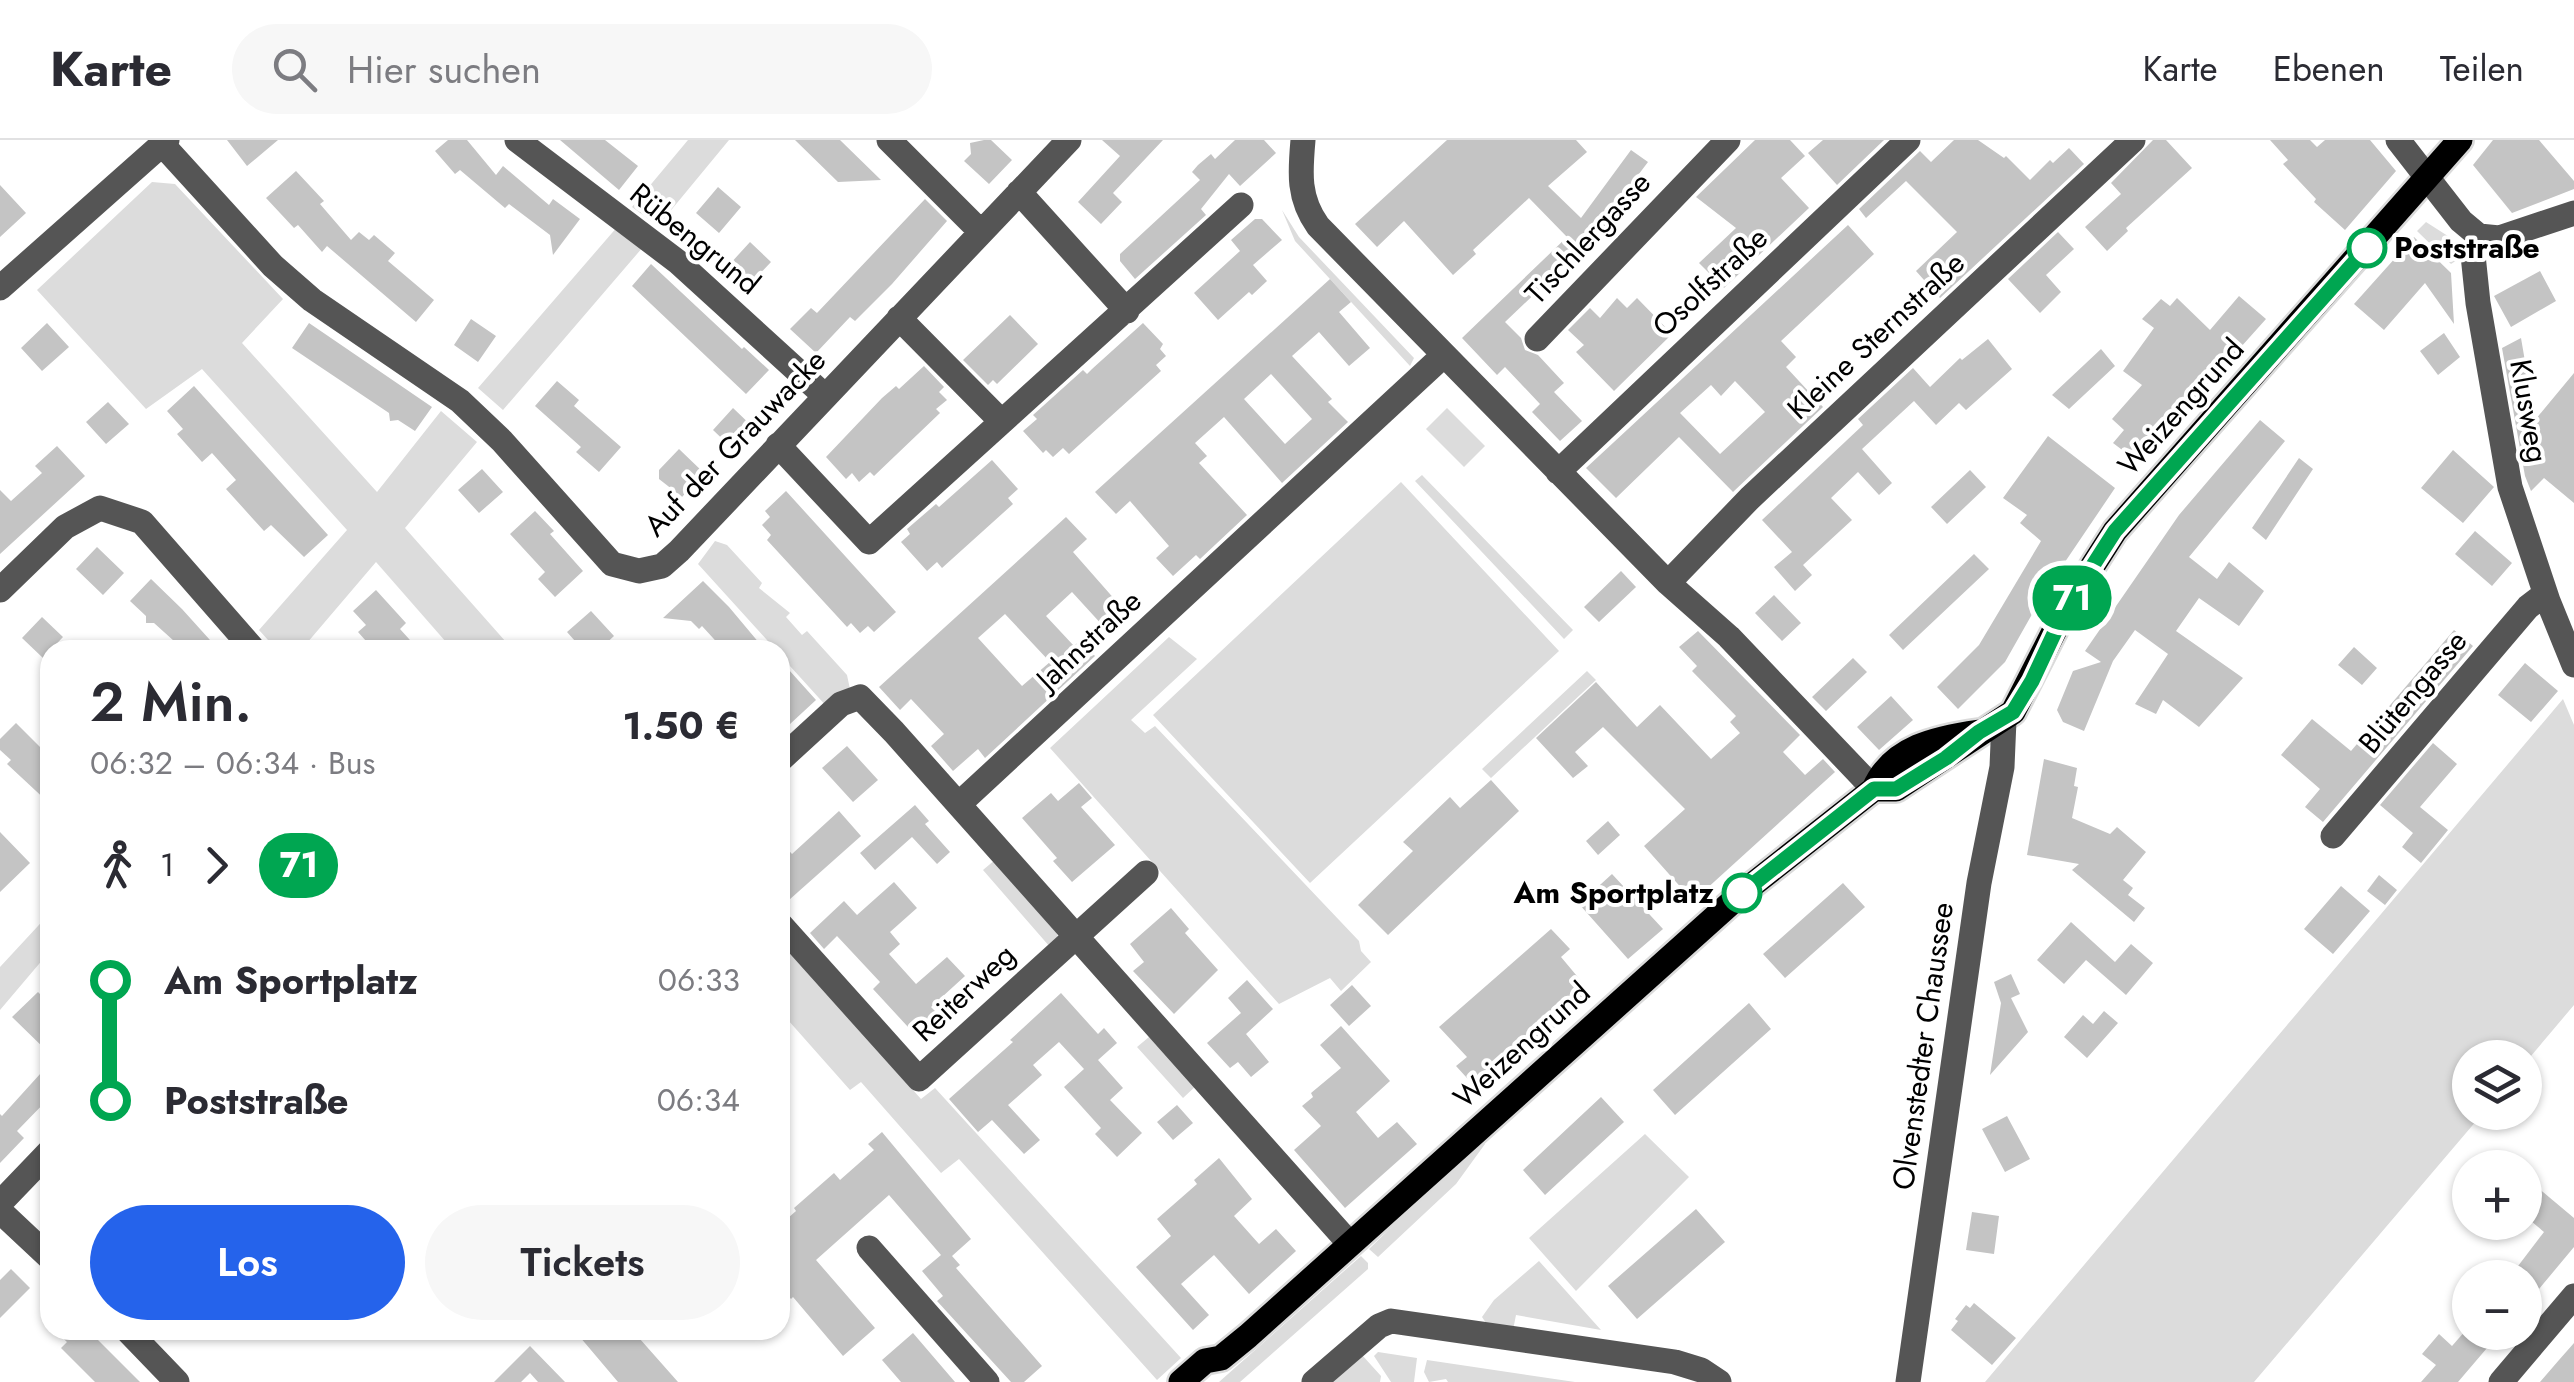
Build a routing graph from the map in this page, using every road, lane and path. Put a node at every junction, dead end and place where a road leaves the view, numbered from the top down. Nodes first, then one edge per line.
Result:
1 (517, 140) edge
2 (889, 140) edge
3 (1070, 140) edge
4 (1303, 140) edge
5 (1728, 140) edge
6 (1908, 140) edge
7 (2132, 140) edge
8 (2398, 140) edge
9 (2460, 140) edge
10 (164, 142) edge
11 (2428, 178) junction
12 (1019, 192) junction
13 (1241, 205) dead end
14 (2574, 212) edge
15 (981, 232) junction
16 (2479, 236) junction
17 (0, 288) edge
18 (1127, 311) junction
19 (899, 318) junction
20 (1537, 339) dead end
21 (1444, 355) junction
22 (825, 396) junction
23 (1001, 421) junction
24 (778, 445) junction
25 (1558, 472) junction
26 (1668, 583) junction
27 (0, 590) edge
28 (2545, 594) junction
29 (245, 640) edge
30 (2574, 665) edge
31 (2004, 720) junction
32 (790, 751) edge
33 (1874, 789) junction
34 (959, 804) junction
35 (2333, 836) dead end
36 (1146, 873) dead end
37 (790, 935) edge
38 (1075, 936) junction
39 (40, 1161) edge
40 (0, 1203) edge
41 (0, 1211) edge
42 (1350, 1244) junction
43 (869, 1248) dead end
44 (40, 1249) edge
45 (2574, 1296) edge
46 (142, 1340) edge
47 (1221, 1358) junction
48 (177, 1382) edge
49 (986, 1382) edge
50 (1181, 1382) edge
51 (1209, 1382) edge
52 (1314, 1382) edge
53 (1719, 1382) edge
54 (1908, 1382) edge
55 (2501, 1382) edge

1 - 22 street, Rübengrund
2 - 15 street
3 - 12 street, Auf der Grauwacke
4 - 21 street
5 - 20 street, Tischlergasse
6 - 25 street, Osolfstraße
7 - 26 street, Kleine Sternstraße
8 - 11 street
9 - 11 main road, Weizengrund
10 - 17 street
10 - 24 street, Auf der Grauwacke
11 - 16 street
11 - 31 main road, Weizengrund
12 - 15 street, Auf der Grauwacke
12 - 18 street
13 - 18 street
14 - 16 street
15 - 19 street, Auf der Grauwacke
16 - 28 street, Klusweg
18 - 23 street
19 - 22 street, Auf der Grauwacke
19 - 23 street
21 - 25 street
21 - 34 street, Jahnstraße
22 - 24 street, Auf der Grauwacke
23 - 24 street
25 - 26 street
26 - 33 street
27 - 29 street
28 - 30 street, Klusweg
28 - 35 street, Blütengasse
31 - 33 main road, Weizengrund
31 - 54 street, Olvenstedter Chaussee
32 - 34 street
33 - 42 main road, Weizengrund
34 - 38 street
36 - 38 street, Reiterweg
37 - 38 street, Reiterweg
38 - 42 street
39 - 40 street
41 - 44 street
42 - 47 main road, Weizengrund
43 - 49 street
45 - 55 street
46 - 48 street
47 - 50 main road, Weizengrund
47 - 51 main road, Weizengrund
52 - 53 street

